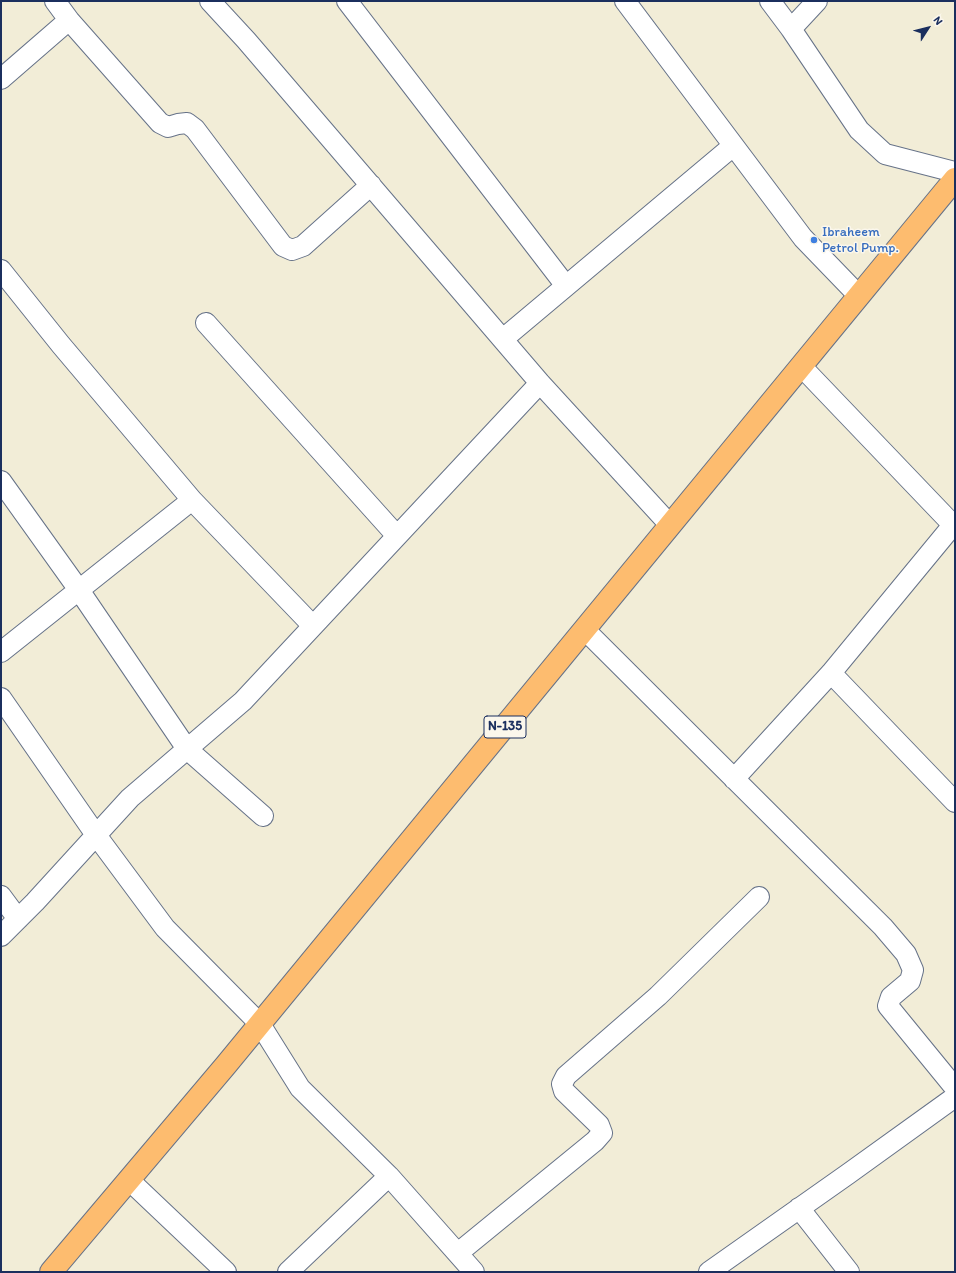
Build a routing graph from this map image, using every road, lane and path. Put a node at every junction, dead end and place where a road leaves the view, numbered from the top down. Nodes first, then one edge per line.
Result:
1 (55, 1) edge
2 (210, 1) edge
3 (347, 1) edge
4 (625, 1) edge
5 (770, 1) edge
6 (817, 1) edge
7 (69, 20) junction
8 (791, 28) junction
9 (1, 79) edge
10 (733, 146) junction
11 (955, 172) edge
12 (955, 179) edge
13 (371, 186) junction
14 (1, 270) edge
15 (566, 286) junction
16 (859, 296) junction
17 (206, 323) dead end
18 (503, 339) junction
19 (801, 366) junction
20 (540, 383) junction
21 (1, 481) edge
22 (192, 500) junction
23 (670, 525) junction
24 (954, 526) edge
25 (397, 536) junction
26 (79, 590) junction
27 (313, 626) junction
28 (585, 630) junction
29 (1, 652) edge
30 (831, 673) junction
31 (1, 698) edge
32 (187, 749) junction
33 (734, 779) junction
34 (955, 802) edge
35 (263, 816) dead end
36 (96, 835) junction
37 (1, 896) edge
38 (758, 897) dead end
39 (18, 919) junction
40 (1, 936) edge
41 (260, 1024) junction
42 (955, 1088) edge
43 (955, 1096) edge
44 (389, 1176) junction
45 (129, 1180) junction
46 (799, 1208) junction
47 (458, 1253) junction
48 (721, 1269) edge
49 (51, 1272) edge
50 (226, 1272) edge
51 (288, 1272) edge
52 (474, 1272) edge
53 (849, 1272) edge

1 - 7 street
2 - 13 street
3 - 15 street
4 - 10 street
5 - 8 street
6 - 8 street
7 - 9 street
7 - 13 street
8 - 11 street
10 - 15 street
10 - 16 street
12 - 16 highway, N-135
13 - 18 street
14 - 22 street
15 - 18 street
16 - 19 highway, N-135
17 - 25 street
18 - 20 street
19 - 23 highway, N-135
19 - 24 street
20 - 23 street
20 - 25 street
21 - 26 street
22 - 26 street
22 - 27 street
23 - 28 highway, N-135
24 - 30 street
25 - 27 street
26 - 29 street
26 - 32 street
27 - 32 street
28 - 33 street
28 - 41 highway, N-135
30 - 33 street
30 - 34 street
31 - 36 street
32 - 35 street
32 - 36 street
33 - 42 street
36 - 39 street
36 - 41 street
37 - 39 street
38 - 47 street
39 - 40 street
41 - 44 street
41 - 45 highway, N-135
43 - 46 street
44 - 47 street
44 - 51 street
45 - 49 highway, N-135
45 - 50 street
46 - 48 street
46 - 53 street
47 - 52 street

